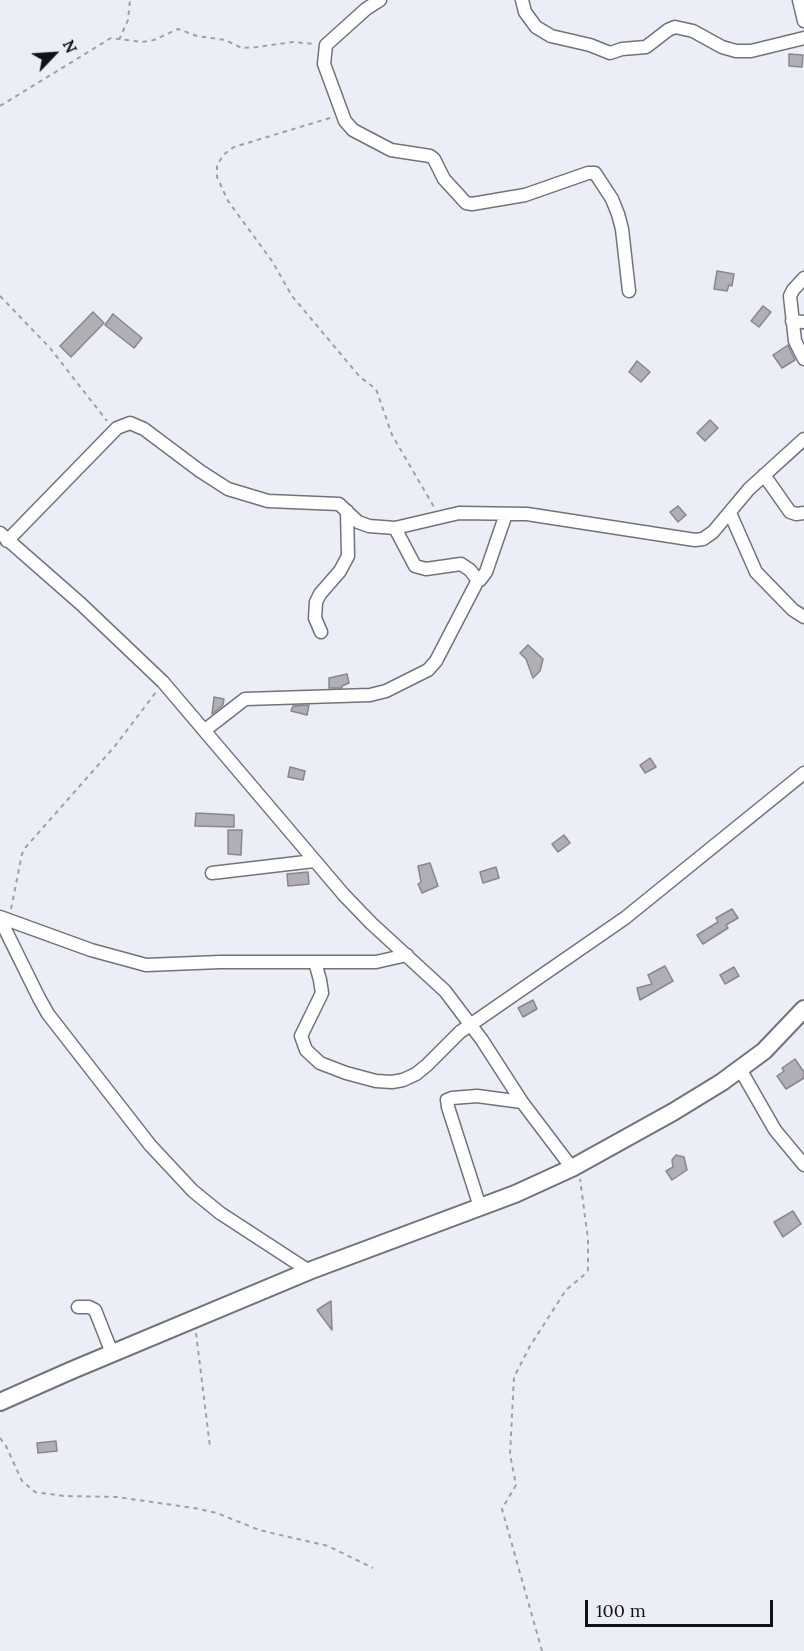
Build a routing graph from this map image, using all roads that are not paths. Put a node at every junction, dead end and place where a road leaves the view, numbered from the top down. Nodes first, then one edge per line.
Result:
1 (380, 0) edge
2 (522, 0) edge
3 (799, 0) edge
4 (804, 21) edge
5 (804, 38) edge
6 (804, 278) edge
7 (629, 291) dead end
8 (798, 321) edge
9 (804, 359) edge
10 (804, 439) edge
11 (764, 475) junction
12 (347, 512) junction
13 (730, 513) junction
14 (804, 513) edge
15 (506, 514) junction
16 (395, 528) junction
17 (4, 537) edge
18 (478, 580) junction
19 (804, 617) edge
20 (321, 632) dead end
21 (205, 730) junction
22 (804, 773) edge
23 (314, 861) junction
24 (212, 873) dead end
25 (3, 918) edge
26 (407, 955) junction
27 (315, 962) junction
28 (804, 1009) edge
29 (471, 1024) junction
30 (740, 1069) junction
31 (522, 1102) junction
32 (804, 1165) edge
33 (575, 1166) junction
34 (480, 1207) junction
35 (309, 1271) junction
36 (78, 1307) dead end
37 (112, 1353) junction
38 (0, 1402) edge

1 - 7 street
2 - 5 street
3 - 4 street
6 - 8 street
8 - 9 street
10 - 11 street
11 - 13 street
11 - 14 street
12 - 16 street
12 - 17 street
12 - 20 street
13 - 15 street
13 - 19 street
15 - 16 street
15 - 18 street
16 - 18 street
17 - 21 street
18 - 21 street
21 - 23 street
22 - 29 street
23 - 24 street
23 - 26 street
25 - 27 street
25 - 35 street
26 - 27 street
26 - 29 street
27 - 29 street
28 - 30 street
29 - 31 street
30 - 32 street
30 - 33 street
31 - 33 street
31 - 34 street
33 - 34 street
34 - 35 street
35 - 37 street
36 - 37 street
37 - 38 street

